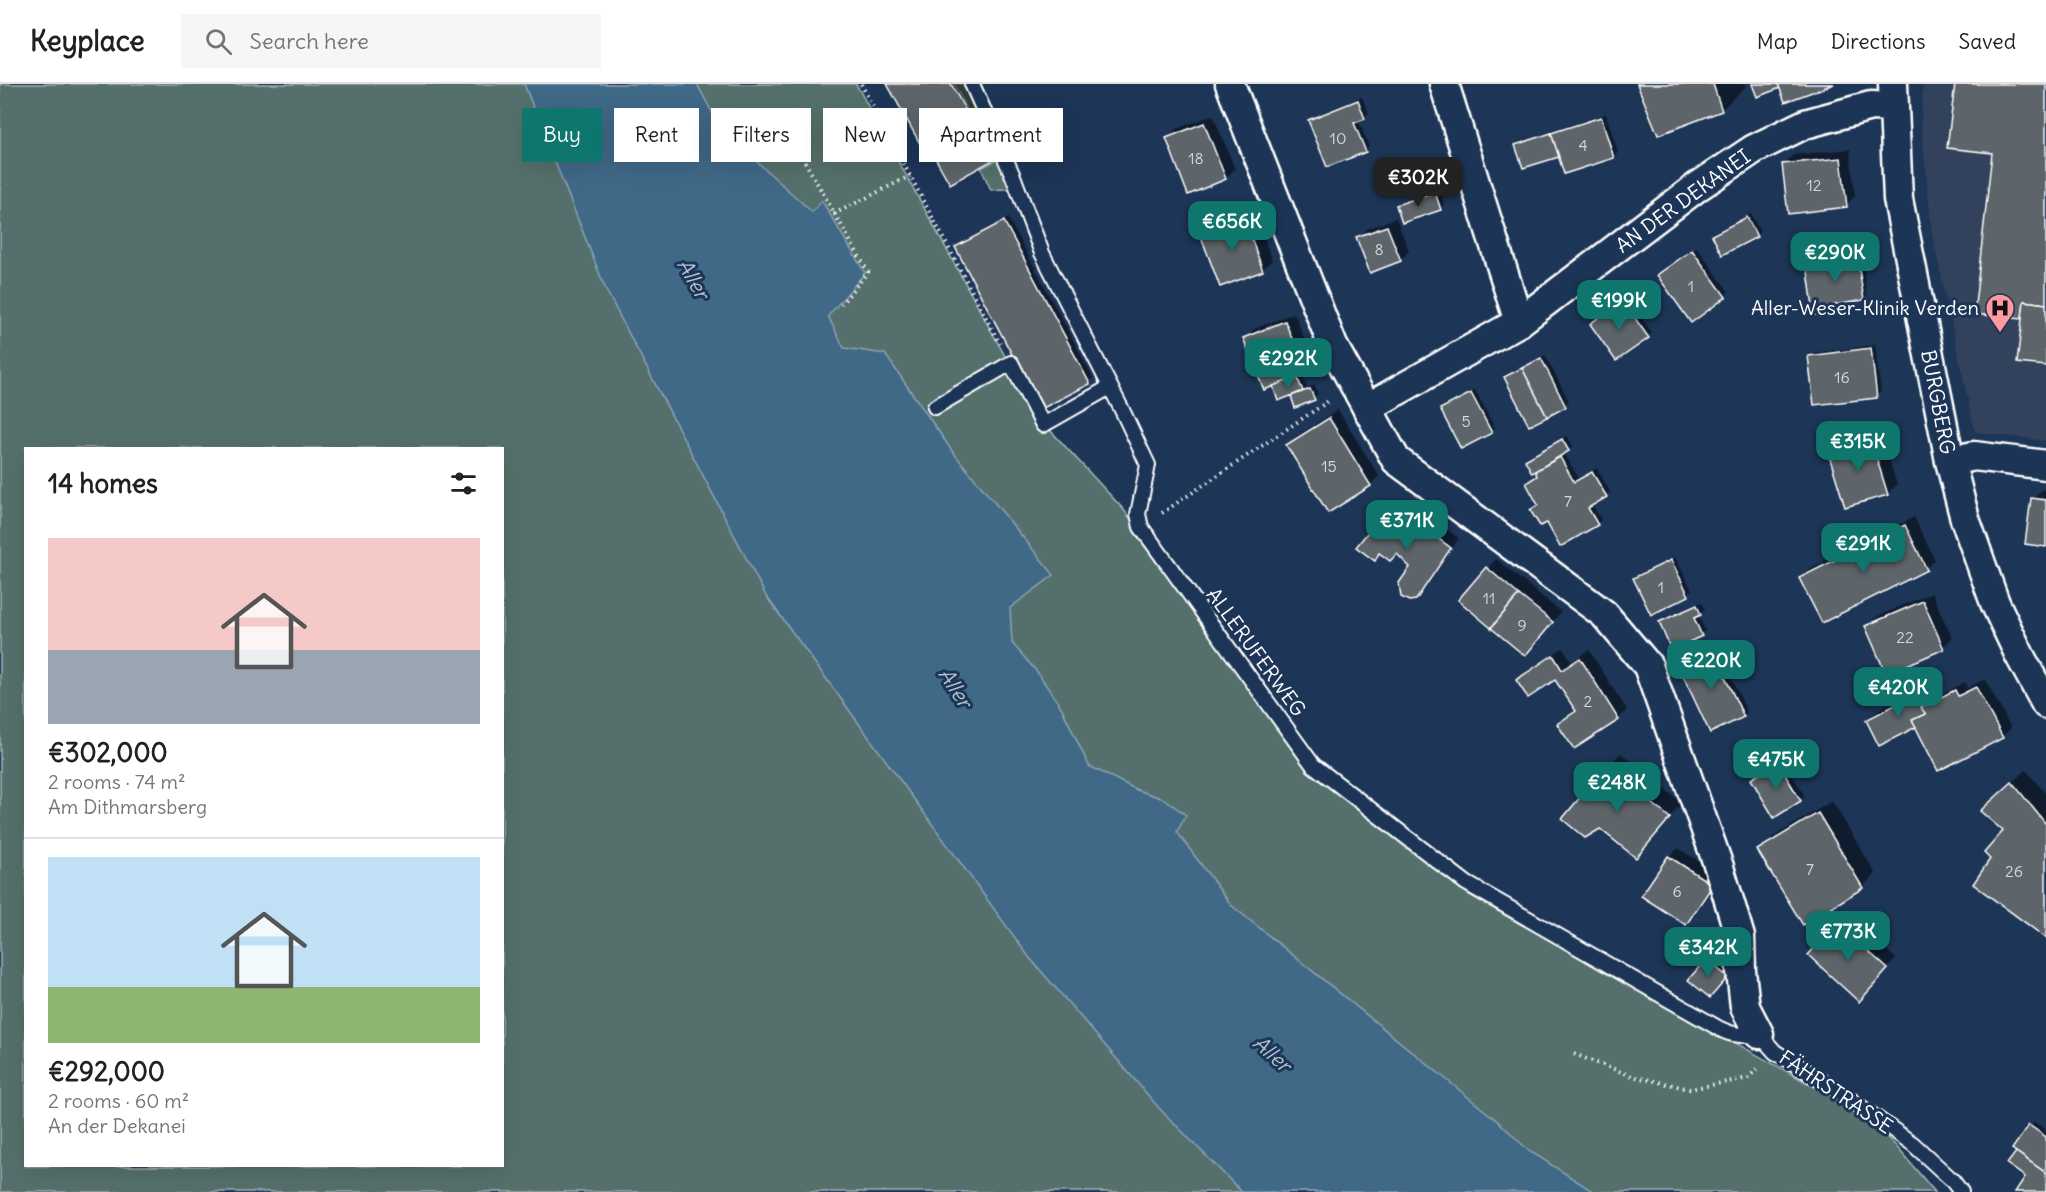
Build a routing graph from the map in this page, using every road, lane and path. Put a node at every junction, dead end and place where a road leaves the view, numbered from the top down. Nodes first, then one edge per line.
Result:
1 (861, 84) edge
2 (972, 84) edge
3 (1230, 84) edge
4 (1444, 84) edge
5 (1893, 95) edge
6 (805, 162) edge
7 (910, 176) junction
8 (834, 214) junction
9 (841, 304) dead end
10 (1519, 322) junction
11 (1011, 363) junction
12 (1110, 387) junction
13 (1360, 396) junction
14 (935, 407) dead end
15 (1950, 461) junction
16 (2046, 465) edge
17 (1141, 527) junction
18 (2046, 704) edge
19 (1767, 1043) junction
20 (1574, 1054) dead end
21 (1961, 1192) edge

1 - 7 path
2 - 12 lane
3 - 13 street
4 - 10 street
5 - 10 street, AN DER DEKANEI
5 - 15 street, BURGBERG
6 - 8 path
7 - 8 path
7 - 11 path
8 - 9 path
10 - 13 street, AN DER DEKANEI
11 - 12 lane
11 - 14 lane
12 - 17 lane
13 - 17 path
13 - 19 street
15 - 16 street
15 - 18 street, BURGBERG
17 - 19 lane, ALLERUFERWEG
19 - 20 path
19 - 21 lane, FÄHRSTRASSE

